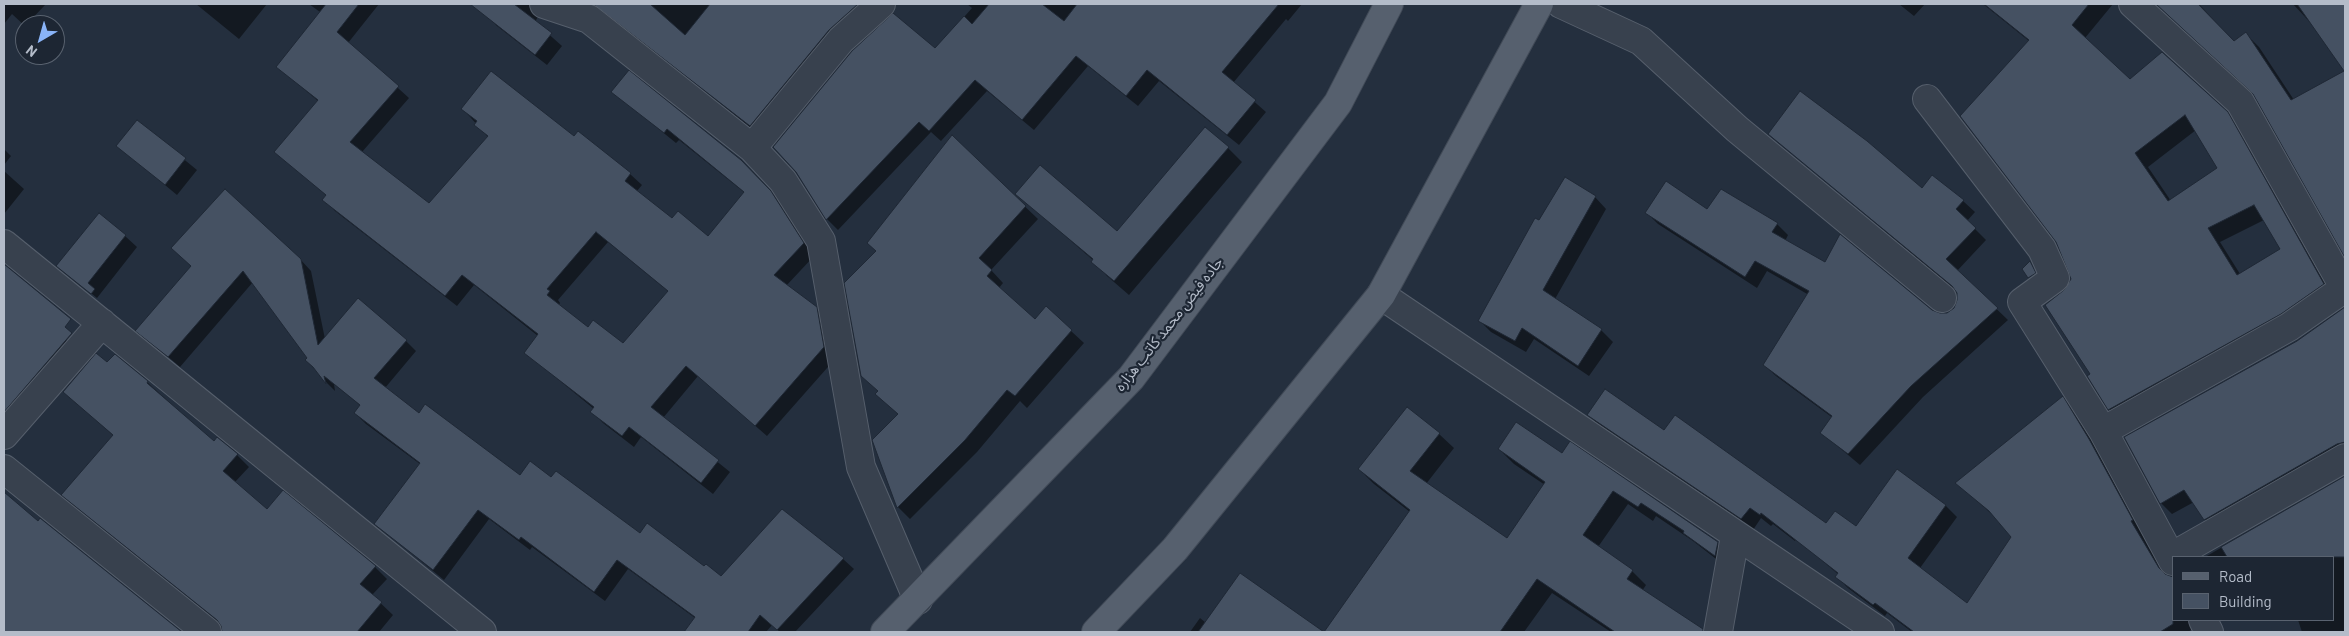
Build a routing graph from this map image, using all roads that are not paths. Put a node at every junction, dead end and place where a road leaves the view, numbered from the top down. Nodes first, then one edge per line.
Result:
1 (544, 4) edge
2 (882, 4) edge
3 (1389, 4) edge
4 (1539, 4) edge
5 (1561, 4) edge
6 (2134, 4) edge
7 (592, 11) edge
8 (1927, 99) dead end
9 (752, 148) junction
10 (4, 244) edge
11 (2345, 288) edge
12 (1381, 295) junction
13 (1942, 298) dead end
14 (102, 323) junction
15 (2102, 431) junction
16 (4, 436) edge
17 (2345, 458) edge
18 (4, 469) edge
19 (1734, 536) junction
20 (2177, 556) edge
21 (2172, 559) edge
22 (918, 600) junction
23 (207, 632) edge
24 (482, 632) edge
25 (885, 632) edge
26 (1096, 632) edge
27 (1718, 632) edge
28 (1880, 632) edge

1 - 7 street
2 - 9 street
3 - 22 main road, جاده فیض محمد کاتب هزاره
4 - 12 main road
5 - 13 street
6 - 11 street
7 - 9 street
8 - 15 street
9 - 22 street
10 - 14 street
11 - 15 street
12 - 19 street
12 - 26 main road
14 - 16 street
14 - 24 street
15 - 21 street
17 - 20 street
18 - 23 street
19 - 27 street
19 - 28 street
22 - 25 main road, جاده فیض محمد کاتب هزاره

